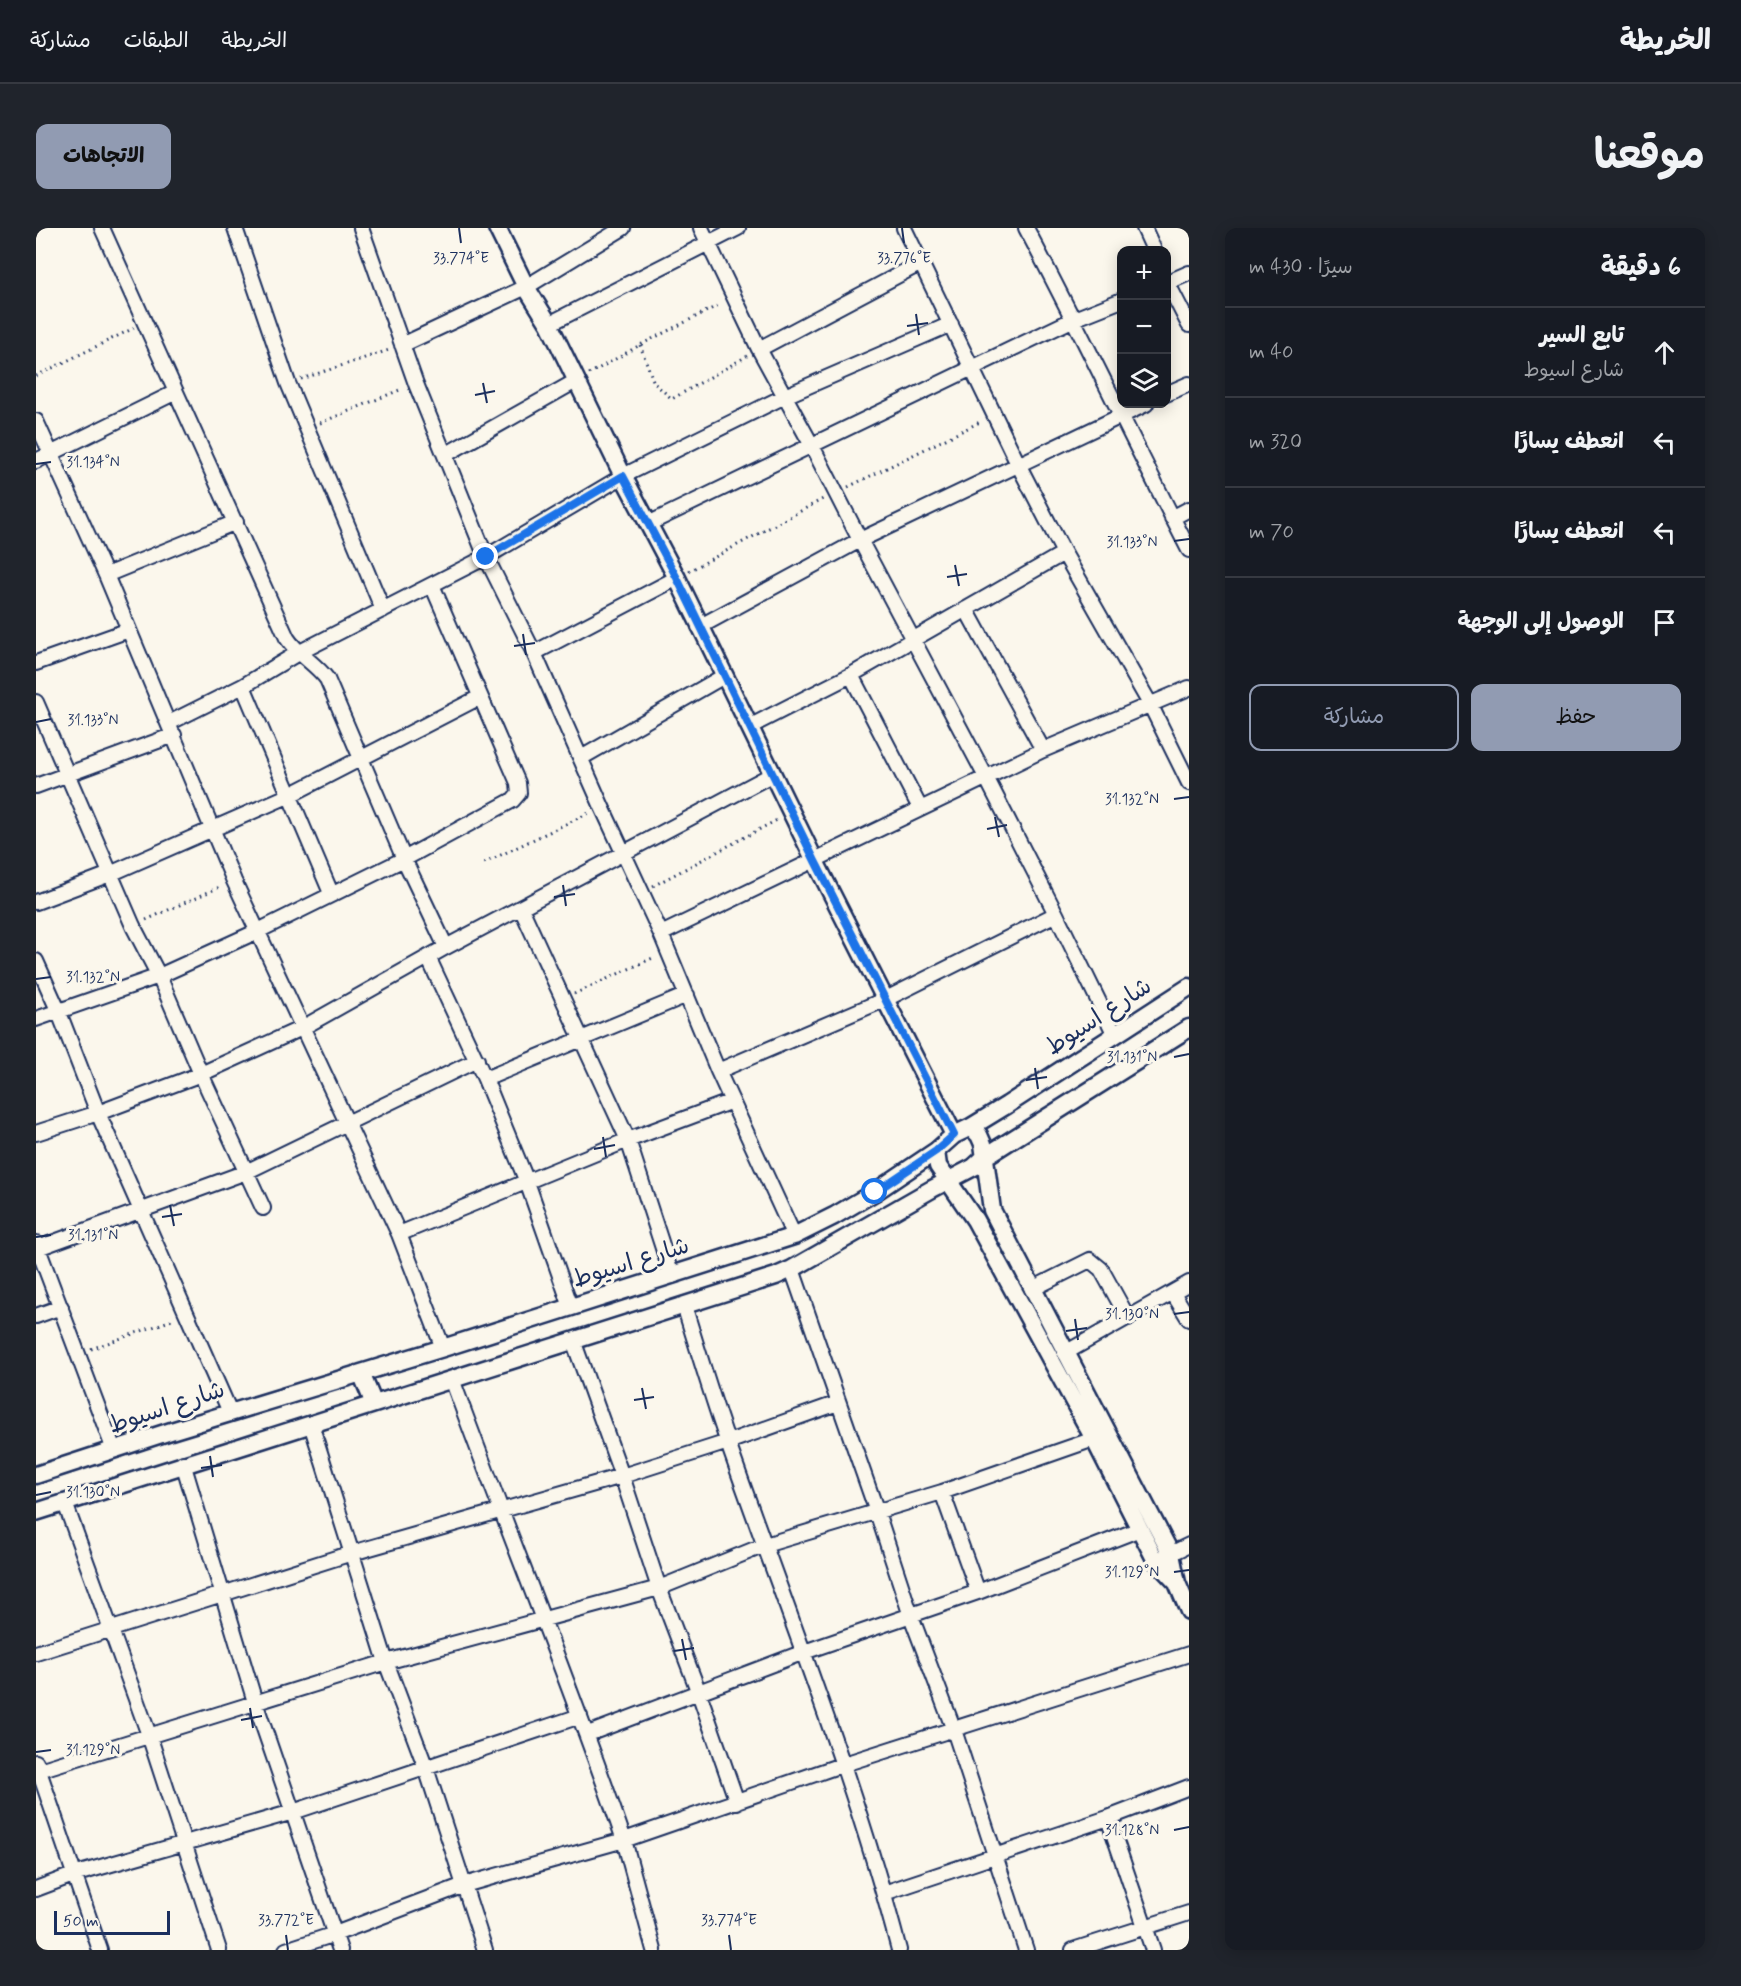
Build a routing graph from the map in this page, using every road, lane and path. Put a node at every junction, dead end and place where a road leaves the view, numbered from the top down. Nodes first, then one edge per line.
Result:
1 (102, 228) edge
2 (235, 228) edge
3 (361, 228) edge
4 (496, 228) edge
5 (623, 228) edge
6 (701, 228) edge
7 (738, 228) edge
8 (904, 228) edge
9 (1026, 228) edge
10 (1144, 228) edge
11 (708, 243) junction
12 (1152, 246) edge
13 (921, 264) junction
14 (1189, 273) edge
15 (1171, 280) edge
16 (526, 287) junction
17 (1171, 290) edge
18 (734, 298) junction
19 (1117, 302) edge
20 (1074, 319) junction
21 (144, 323) junction
22 (549, 324) junction
23 (951, 324) junction
24 (1189, 325) edge
25 (402, 345) junction
26 (640, 345) junction
27 (759, 349) junction
28 (973, 368) junction
29 (36, 376) edge
30 (576, 381) junction
31 (288, 383) junction
32 (416, 384) junction
33 (1189, 384) edge
34 (176, 392) junction
35 (1171, 392) edge
36 (785, 396) junction
37 (1137, 408) edge
38 (1120, 416) junction
39 (36, 421) edge
40 (307, 428) junction
41 (811, 444) junction
42 (51, 453) junction
43 (445, 455) junction
44 (36, 461) edge
45 (1018, 464) junction
46 (623, 476) junction
47 (1189, 509) edge
48 (1172, 518) junction
49 (236, 522) junction
50 (648, 524) junction
51 (860, 540) junction
52 (1189, 550) edge
53 (1064, 553) junction
54 (486, 557) junction
55 (106, 574) junction
56 (677, 578) junction
57 (432, 585) junction
58 (966, 609) junction
59 (383, 610) junction
60 (699, 627) junction
61 (129, 630) junction
62 (912, 640) junction
63 (298, 653) junction
64 (534, 653) junction
65 (37, 660) edge
66 (851, 675) junction
67 (724, 676) junction
68 (243, 686) junction
69 (1189, 688) edge
70 (480, 697) junction
71 (36, 702) edge
72 (1150, 704) junction
73 (749, 727) junction
74 (171, 729) junction
75 (1043, 750) junction
76 (581, 758) junction
77 (361, 759) junction
78 (773, 774) junction
79 (67, 776) junction
80 (986, 777) junction
81 (1189, 783) edge
82 (36, 786) edge
83 (290, 795) junction
84 (602, 807) junction
85 (920, 808) junction
86 (792, 812) junction
87 (211, 829) junction
88 (624, 854) junction
89 (404, 859) junction
90 (815, 861) junction
91 (484, 863) dead end
92 (110, 874) junction
93 (234, 881) junction
94 (641, 892) junction
95 (331, 893) junction
96 (36, 902) edge
97 (521, 908) junction
98 (1056, 914) junction
99 (133, 926) junction
100 (258, 931) junction
101 (661, 934) junction
102 (446, 948) junction
103 (668, 951) junction
104 (428, 957) junction
105 (36, 961) edge
106 (159, 976) junction
107 (1189, 987) edge
108 (687, 995) junction
109 (564, 998) junction
110 (886, 999) junction
111 (58, 1010) junction
112 (36, 1018) edge
113 (302, 1028) junction
114 (1189, 1028) edge
115 (1115, 1035) junction
116 (583, 1039) junction
117 (477, 1060) junction
118 (718, 1071) junction
119 (201, 1074) junction
120 (485, 1079) junction
121 (732, 1101) junction
122 (98, 1113) junction
123 (348, 1124) junction
124 (971, 1127) junction
125 (36, 1133) edge
126 (954, 1135) junction
127 (628, 1140) junction
128 (936, 1151) junction
129 (986, 1156) junction
130 (246, 1172) junction
131 (948, 1181) junction
132 (527, 1182) junction
133 (262, 1208) dead end
134 (992, 1210) junction
135 (141, 1212) junction
136 (975, 1220) junction
137 (399, 1234) junction
138 (794, 1236) junction
139 (37, 1246) edge
140 (792, 1269) junction
141 (672, 1276) junction
142 (1189, 1283) edge
143 (1032, 1289) junction
144 (1173, 1293) junction
145 (684, 1305) junction
146 (60, 1307) junction
147 (571, 1307) junction
148 (188, 1314) junction
149 (36, 1316) edge
150 (1128, 1318) junction
151 (1189, 1319) edge
152 (573, 1340) junction
153 (443, 1348) junction
154 (1065, 1353) junction
155 (79, 1354) junction
156 (361, 1373) junction
157 (452, 1379) junction
158 (838, 1403) junction
159 (374, 1404) junction
160 (230, 1412) junction
161 (311, 1424) junction
162 (1094, 1438) junction
163 (728, 1442) junction
164 (114, 1450) junction
165 (183, 1463) junction
166 (36, 1475) edge
167 (622, 1476) junction
168 (942, 1492) junction
169 (65, 1503) junction
170 (500, 1510) junction
171 (36, 1512) edge
172 (877, 1512) junction
173 (1140, 1529) junction
174 (765, 1545) junction
175 (1189, 1545) edge
176 (352, 1553) junction
177 (1164, 1557) junction
178 (658, 1588) junction
179 (223, 1592) junction
180 (978, 1592) junction
181 (1189, 1611) edge
182 (911, 1616) junction
183 (542, 1619) junction
184 (111, 1629) junction
185 (804, 1652) junction
186 (36, 1653) edge
187 (1189, 1654) edge
188 (386, 1662) junction
189 (699, 1693) junction
190 (255, 1702) junction
191 (580, 1716) junction
192 (954, 1731) junction
193 (588, 1734) junction
194 (149, 1735) junction
195 (844, 1764) junction
196 (37, 1768) edge
197 (426, 1768) junction
198 (1189, 1788) edge
199 (737, 1802) junction
200 (293, 1812) junction
201 (1108, 1818) junction
202 (624, 1840) junction
203 (185, 1844) junction
204 (995, 1855) junction
205 (73, 1875) junction
206 (464, 1885) junction
207 (36, 1889) edge
208 (884, 1893) junction
209 (1189, 1913) edge
210 (1145, 1926) junction
211 (335, 1934) junction
212 (100, 1950) edge
213 (219, 1950) edge
214 (286, 1950) edge
215 (340, 1950) edge
216 (485, 1950) edge
217 (654, 1950) edge
218 (899, 1950) edge
219 (1026, 1950) edge
220 (1073, 1950) edge
221 (1153, 1950) edge

1 - 21 street
2 - 31 street
3 - 25 street
4 - 16 street
5 - 16 street
6 - 11 street
7 - 11 street
8 - 13 street
9 - 20 street
10 - 12 street
11 - 18 street
11 - 22 street
13 - 23 street
13 - 27 street
14 - 15 street
16 - 22 street
16 - 25 street
17 - 24 street
18 - 26 path
18 - 27 street
19 - 20 street
20 - 28 street
20 - 38 street
21 - 29 path
21 - 34 street
22 - 30 street
23 - 28 street
23 - 36 street
25 - 31 path
25 - 32 street
26 - 27 path
26 - 30 path
27 - 36 street
28 - 41 street
28 - 45 street
30 - 43 street
30 - 46 street
31 - 40 street
32 - 40 path
32 - 43 street
33 - 35 street
34 - 42 street
34 - 49 street
36 - 41 street
36 - 46 street
37 - 38 street
38 - 45 street
38 - 48 street
39 - 42 street
40 - 59 street
41 - 50 street
41 - 51 street
42 - 44 street
42 - 55 street
43 - 54 street
45 - 51 street
45 - 53 street
46 - 50 street
46 - 54 street
47 - 48 street
48 - 52 street
49 - 55 street
49 - 63 street
50 - 56 street
51 - 60 street
51 - 62 street
53 - 58 street
53 - 72 street
54 - 57 street
54 - 64 street
55 - 61 street
56 - 60 street
56 - 64 street
57 - 59 street
57 - 70 street
58 - 62 street
58 - 75 street
59 - 63 street
60 - 67 street
61 - 65 street
61 - 74 street
62 - 66 street
62 - 80 street
63 - 68 street
63 - 77 street
64 - 76 street
66 - 73 street
66 - 85 street
67 - 73 street
67 - 76 street
68 - 74 street
68 - 83 street
69 - 72 street
70 - 77 street
70 - 89 street
71 - 79 street
72 - 75 street
72 - 81 street
73 - 78 street
74 - 79 street
74 - 87 street
75 - 80 street
76 - 84 street
77 - 83 street
77 - 89 street
78 - 86 street
78 - 88 street
79 - 82 street
79 - 92 street
80 - 85 street
80 - 98 street
83 - 87 street
83 - 95 street
84 - 88 street
84 - 91 path
85 - 90 street
86 - 90 street
86 - 94 path
87 - 92 street
87 - 93 street
88 - 94 street
88 - 97 street
89 - 95 street
89 - 102 street
90 - 101 street
90 - 110 street
92 - 96 street
92 - 99 street
93 - 99 path
93 - 100 street
94 - 101 street
95 - 100 street
97 - 102 street
97 - 109 street
98 - 110 street
98 - 115 street
99 - 106 street
100 - 106 street
100 - 113 street
101 - 103 street
102 - 104 street
103 - 108 street
103 - 109 path
104 - 113 street
104 - 117 street
105 - 111 street
106 - 111 street
106 - 119 street
107 - 115 street, شارع اسيوط
108 - 116 street
108 - 118 street
109 - 116 street
110 - 118 street
110 - 126 street
111 - 112 street
111 - 122 street
113 - 119 street
113 - 123 street
114 - 129 street
115 - 124 street, شارع اسيوط
116 - 120 street
116 - 127 street
117 - 120 street
117 - 123 street
118 - 121 street
119 - 122 street
119 - 130 street
120 - 132 street
121 - 127 street
121 - 138 street
122 - 125 street
122 - 135 street
123 - 130 street
123 - 137 street
124 - 126 street, شارع اسيوط
124 - 129 street
126 - 128 street, شارع اسيوط
127 - 132 street
127 - 141 street
128 - 131 street
128 - 138 street, شارع اسيوط
129 - 131 street
129 - 134 street
130 - 133 street
130 - 135 street
131 - 136 street
131 - 140 street
132 - 137 street
132 - 147 street
134 - 136 street
134 - 143 street
135 - 139 street
135 - 148 street
136 - 162 street
137 - 153 street
138 - 141 street, شارع اسيوط
139 - 146 street
140 - 145 street
140 - 158 street
141 - 147 street, شارع اسيوط
142 - 144 street
143 - 150 street
143 - 154 street
144 - 150 street
144 - 151 street
145 - 152 street
145 - 163 street
146 - 149 street
146 - 155 street
147 - 153 street, شارع اسيوط
148 - 155 path
148 - 160 street
150 - 154 street
152 - 157 street
152 - 167 street
153 - 156 street, شارع اسيوط
154 - 177 street
155 - 164 street
156 - 159 street
156 - 160 street, شارع اسيوط
157 - 159 street
157 - 170 street
158 - 163 street
158 - 172 street
159 - 161 street
160 - 164 street, شارع اسيوط
161 - 165 street
161 - 176 street
162 - 168 street
162 - 173 street
163 - 167 street
163 - 174 street
164 - 166 street, شارع اسيوط
165 - 169 street
165 - 179 street
167 - 170 street
167 - 178 street
168 - 172 street
168 - 180 street
169 - 171 street
169 - 184 street
170 - 176 street
170 - 183 street
172 - 174 street
172 - 182 street
173 - 177 street
173 - 180 street
174 - 178 street
174 - 185 street
175 - 177 street
176 - 179 street
176 - 188 street
177 - 181 street
178 - 183 street
178 - 189 street
179 - 184 street
179 - 190 street
180 - 182 street
182 - 185 street
182 - 192 street
183 - 188 street
183 - 191 street
184 - 186 street
184 - 194 street
185 - 189 street
185 - 195 street
187 - 192 street
188 - 190 street
188 - 197 street
189 - 193 street
189 - 199 street
190 - 194 street
190 - 200 street
191 - 193 street
191 - 197 street
192 - 195 street
192 - 204 street
193 - 202 street
194 - 196 street
194 - 203 street
195 - 199 street
195 - 208 street
196 - 205 street
197 - 200 street
197 - 206 street
198 - 201 street
199 - 202 street
200 - 203 street
200 - 211 street
201 - 204 street
201 - 210 street
202 - 206 street
202 - 217 street
203 - 205 street
203 - 213 street
204 - 208 street
204 - 219 street
205 - 207 street
205 - 212 street
206 - 211 street
206 - 216 street
208 - 218 street
209 - 210 street
210 - 220 street
210 - 221 street
211 - 214 street
211 - 215 street

